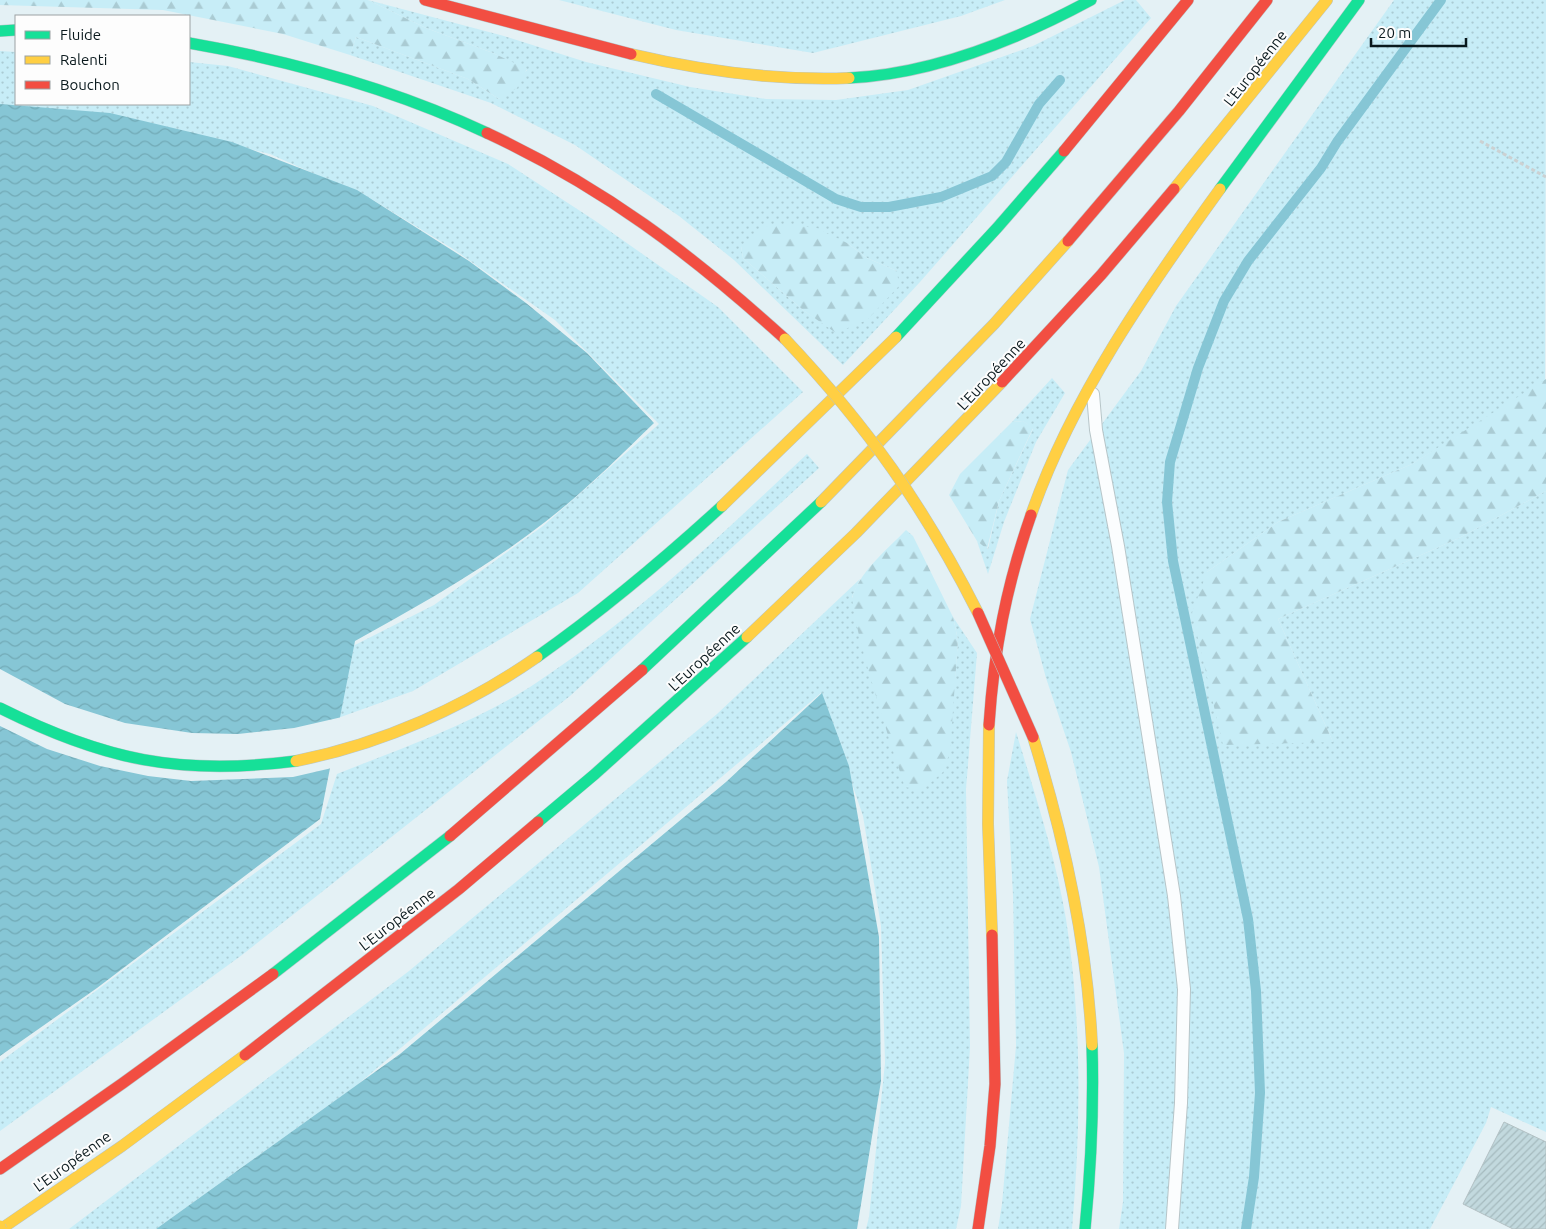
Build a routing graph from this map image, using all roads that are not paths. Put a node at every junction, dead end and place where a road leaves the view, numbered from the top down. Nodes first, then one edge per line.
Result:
1 (425, 0) edge
2 (1091, 0) edge
3 (1188, 0) edge
4 (1267, 0) edge
5 (1327, 0) edge
6 (1359, 0) edge
7 (15, 30) edge
8 (0, 31) edge
9 (190, 43) edge
10 (1092, 384) junction
11 (0, 708) edge
12 (0, 1169) edge
13 (1, 1228) edge
14 (978, 1229) edge
15 (1085, 1229) edge
16 (1172, 1229) edge

1 - 2 highway
3 - 11 highway
4 - 12 highway
5 - 13 highway, L'Européenne
6 - 10 highway
7 - 8 highway
9 - 15 highway, bridge
10 - 14 highway
10 - 16 lane

